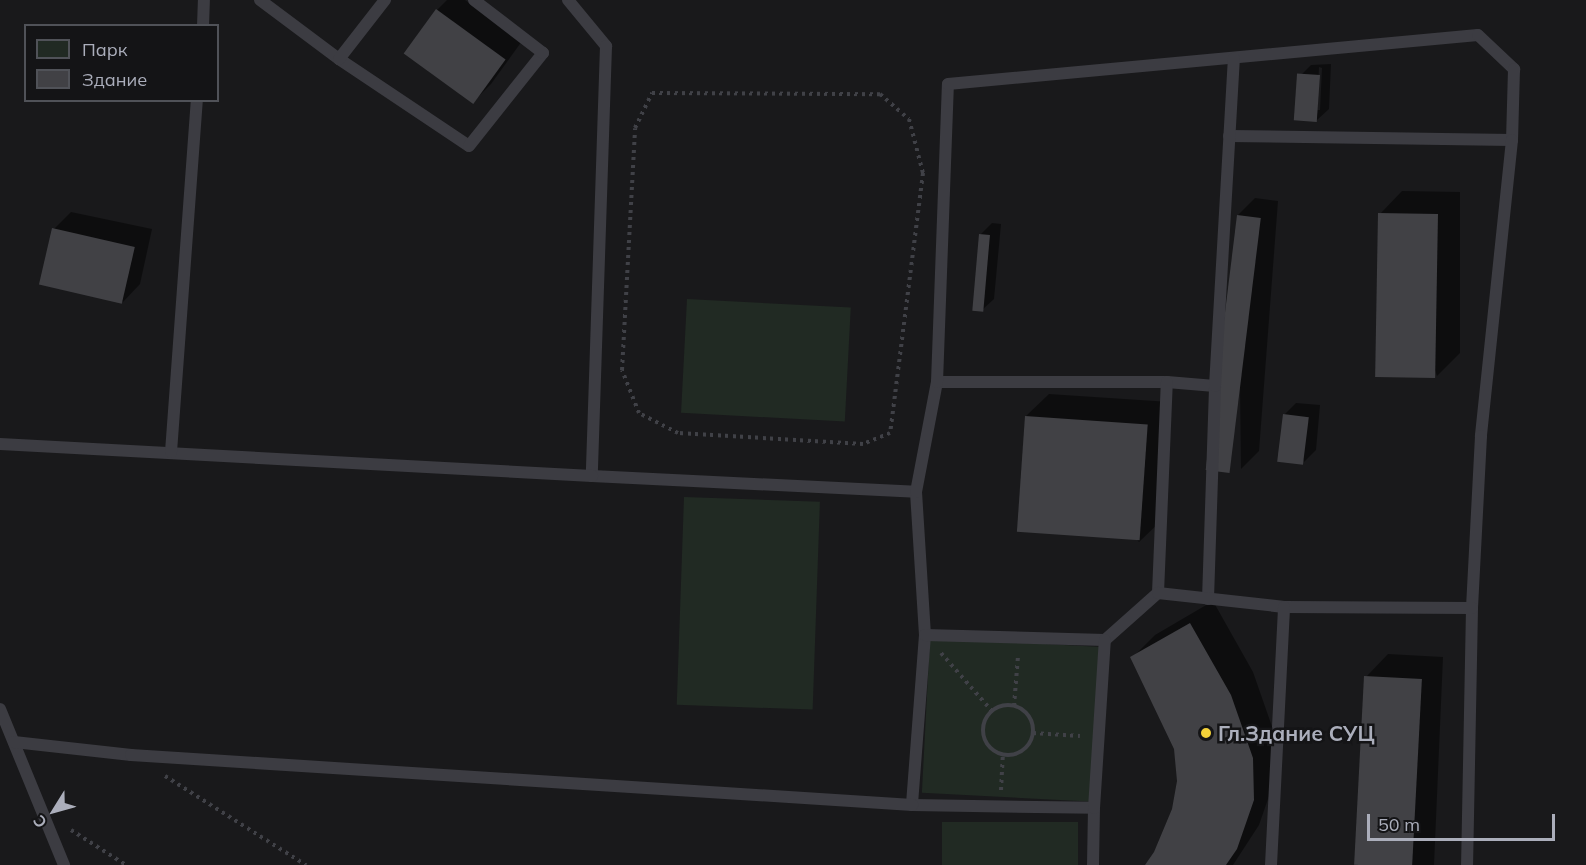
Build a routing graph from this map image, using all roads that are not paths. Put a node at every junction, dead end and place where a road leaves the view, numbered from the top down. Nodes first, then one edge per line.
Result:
1 (204, 0) edge
2 (260, 0) edge
3 (385, 0) edge
4 (474, 0) edge
5 (568, 0) edge
6 (202, 24) edge
7 (339, 59) junction
8 (1234, 59) junction
9 (197, 102) edge
10 (1229, 136) junction
11 (1512, 140) junction
12 (937, 382) junction
13 (1167, 382) junction
14 (1215, 386) junction
15 (0, 444) edge
16 (171, 452) junction
17 (592, 476) junction
18 (916, 492) junction
19 (1158, 593) junction
20 (1208, 599) junction
21 (1284, 607) junction
22 (1472, 608) junction
23 (925, 635) junction
24 (1105, 640) junction
25 (0, 709) edge
26 (14, 742) junction
27 (912, 805) junction
28 (1094, 808) junction
29 (64, 865) edge
30 (1093, 865) edge
31 (1271, 865) edge
32 (1467, 865) edge

1 - 6 lane
2 - 7 lane
3 - 7 lane
4 - 7 lane
5 - 17 lane
8 - 10 lane
8 - 11 lane
8 - 12 lane
9 - 16 lane
10 - 11 lane
10 - 14 lane
11 - 22 lane
12 - 13 lane
12 - 18 lane
13 - 14 lane
13 - 19 lane
14 - 20 lane
15 - 16 lane
16 - 17 lane
17 - 18 lane
18 - 23 lane
19 - 20 lane
19 - 24 lane
20 - 21 lane
21 - 22 lane
21 - 31 lane
22 - 32 lane
23 - 24 lane
23 - 27 lane
24 - 28 lane
25 - 26 lane
26 - 27 lane
26 - 29 lane
27 - 28 lane
28 - 30 lane

